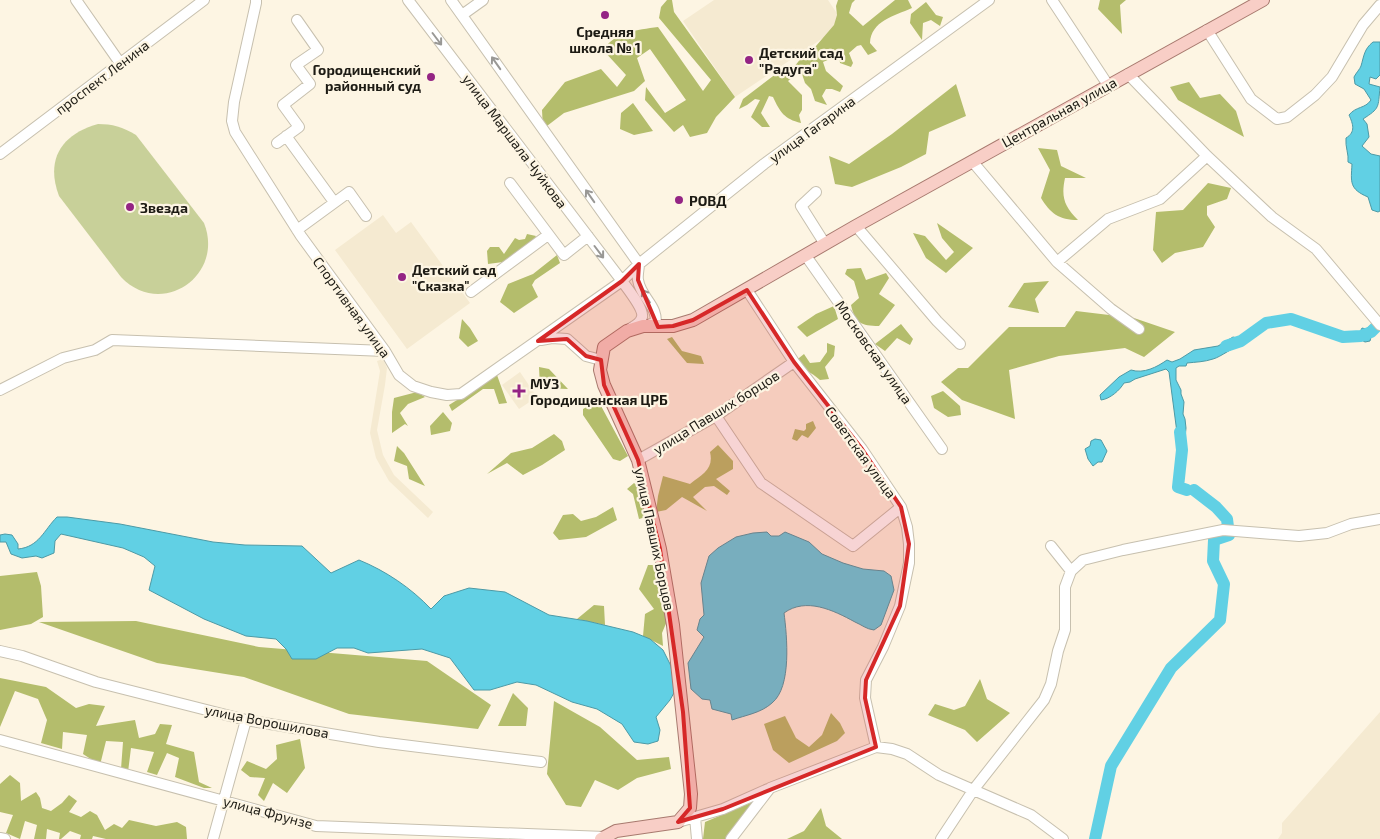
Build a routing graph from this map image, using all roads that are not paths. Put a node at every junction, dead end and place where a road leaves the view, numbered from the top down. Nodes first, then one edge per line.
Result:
1 (76, 0) edge
2 (204, 0) edge
3 (256, 0) edge
4 (408, 0) edge
5 (451, 0) edge
6 (483, 0) edge
7 (989, 0) edge
8 (1052, 0) edge
9 (1263, 0) edge
10 (1380, 5) edge
11 (462, 15) junction
12 (298, 20) dead end
13 (1208, 30) junction
14 (120, 63) junction
15 (1128, 74) junction
16 (1108, 85) junction
17 (286, 136) junction
18 (277, 143) dead end
19 (0, 154) edge
20 (1206, 156) junction
21 (972, 161) junction
22 (510, 183) dead end
23 (816, 192) dead end
24 (334, 202) junction
25 (366, 216) dead end
26 (856, 226) junction
27 (297, 230) junction
28 (548, 235) junction
29 (588, 236) junction
30 (825, 244) junction
31 (806, 256) junction
32 (1057, 262) junction
33 (639, 264) junction
34 (622, 281) junction
35 (747, 290) junction
36 (471, 292) dead end
37 (655, 311) junction
38 (642, 317) junction
39 (1380, 324) edge
40 (673, 326) junction
41 (655, 327) junction
42 (1139, 329) dead end
43 (627, 331) junction
44 (538, 340) junction
45 (960, 344) dead end
46 (385, 351) junction
47 (794, 362) junction
48 (600, 365) junction
49 (0, 390) edge
50 (716, 416) junction
51 (942, 449) dead end
52 (638, 460) junction
53 (901, 507) junction
54 (1380, 519) edge
55 (1051, 546) dead end
56 (1071, 571) junction
57 (0, 651) edge
58 (246, 720) junction
59 (0, 740) edge
60 (876, 747) junction
61 (541, 762) dead end
62 (770, 788) junction
63 (974, 789) junction
64 (224, 801) junction
65 (695, 817) junction
66 (678, 822) junction
67 (0, 838) edge
68 (603, 838) edge
69 (5, 839) edge
70 (213, 839) edge
71 (697, 839) edge
72 (731, 839) edge
73 (941, 839) edge
74 (1063, 839) edge

1 - 14 street
2 - 14 street, проспект Ленина
3 - 27 street, Спортивная улица
4 -> 29 street, улица Маршала Чуйкова
5 - 11 street, улица Маршала Чуйкова
6 - 11 street
7 - 33 street, улица Гагарина
8 - 16 street
9 - 13 main road, Центральная улица
10 - 13 street
33 -> 11 street, улица Маршала Чуйкова
12 - 17 street
13 - 15 main road, Центральная улица
14 - 19 street, проспект Ленина
15 - 16 main road, Центральная улица
15 - 20 street
16 - 21 main road, Центральная улица
17 - 18 street
17 - 24 street
20 - 32 street
20 - 39 street
21 - 26 main road, Центральная улица
21 - 32 street
22 - 28 street
23 - 30 street
24 - 25 street
24 - 27 street
26 - 30 main road, Центральная улица
26 - 45 street
27 - 46 street, Спортивная улица
28 - 29 street
28 - 36 street
29 -> 34 street, улица Маршала Чуйкова
30 - 31 main road, Центральная улица
31 - 35 main road, Центральная улица
31 - 51 street, Московская улица
32 - 42 street
33 - 34 street, улица Гагарина
37 -> 33 street
34 - 38 street, улица Маршала Чуйкова
34 - 44 street, Спортивная улица
35 - 40 main road, Центральная улица
35 - 47 street, Советская улица
37 - 40 street
37 - 41 street
38 - 41 street
38 - 43 street
40 - 41 main road, Центральная улица
41 - 43 main road, Центральная улица
43 - 48 main road, Центральная улица
44 - 46 street, Спортивная улица
44 - 48 street
46 - 49 street
47 - 50 street, улица Павших борцов
47 - 53 street, Советская улица
48 - 52 main road, улица Павших Борцов
50 - 52 street, улица Павших борцов
50 - 53 street
52 - 66 main road, улица Павших Борцов
53 - 60 street, Советская улица
54 - 56 street
55 - 56 street
56 - 63 street
57 - 58 street, улица Ворошилова
58 - 61 street, улица Ворошилова
58 - 64 street
59 - 64 street, улица Фрунзе
60 - 62 street
60 - 63 street
62 - 65 street
62 - 72 street
63 - 73 street
63 - 74 street
64 - 68 street, улица Фрунзе
64 - 70 street
65 - 66 street
65 - 71 street
66 - 68 main road
67 - 69 street

